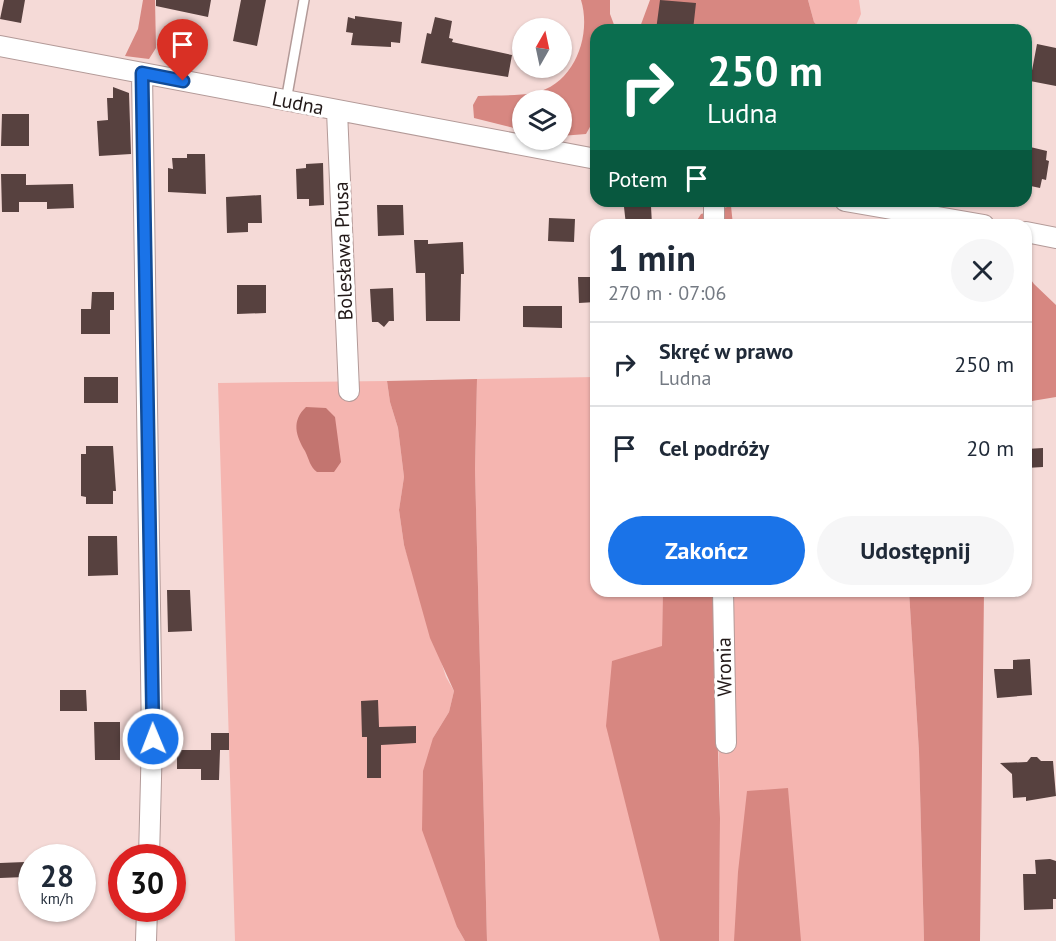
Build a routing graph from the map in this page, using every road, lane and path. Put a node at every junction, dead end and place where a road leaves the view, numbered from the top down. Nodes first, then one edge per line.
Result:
1 (304, 0) edge
2 (0, 46) edge
3 (142, 73) junction
4 (286, 101) junction
5 (337, 111) junction
6 (590, 158) edge
7 (880, 207) edge
8 (949, 219) edge
9 (1032, 233) edge
10 (1056, 238) edge
11 (349, 391) dead end
12 (723, 597) edge
13 (726, 743) dead end
14 (149, 844) edge
15 (147, 922) edge
16 (146, 941) edge

1 - 4 lane
2 - 3 street, Ludna
3 - 4 street, Ludna
3 - 14 street
4 - 5 street, Ludna
5 - 6 street, Ludna
5 - 11 street, Bolesława Prusa
7 - 8 street
9 - 10 street
12 - 13 street, Wronia
15 - 16 street

